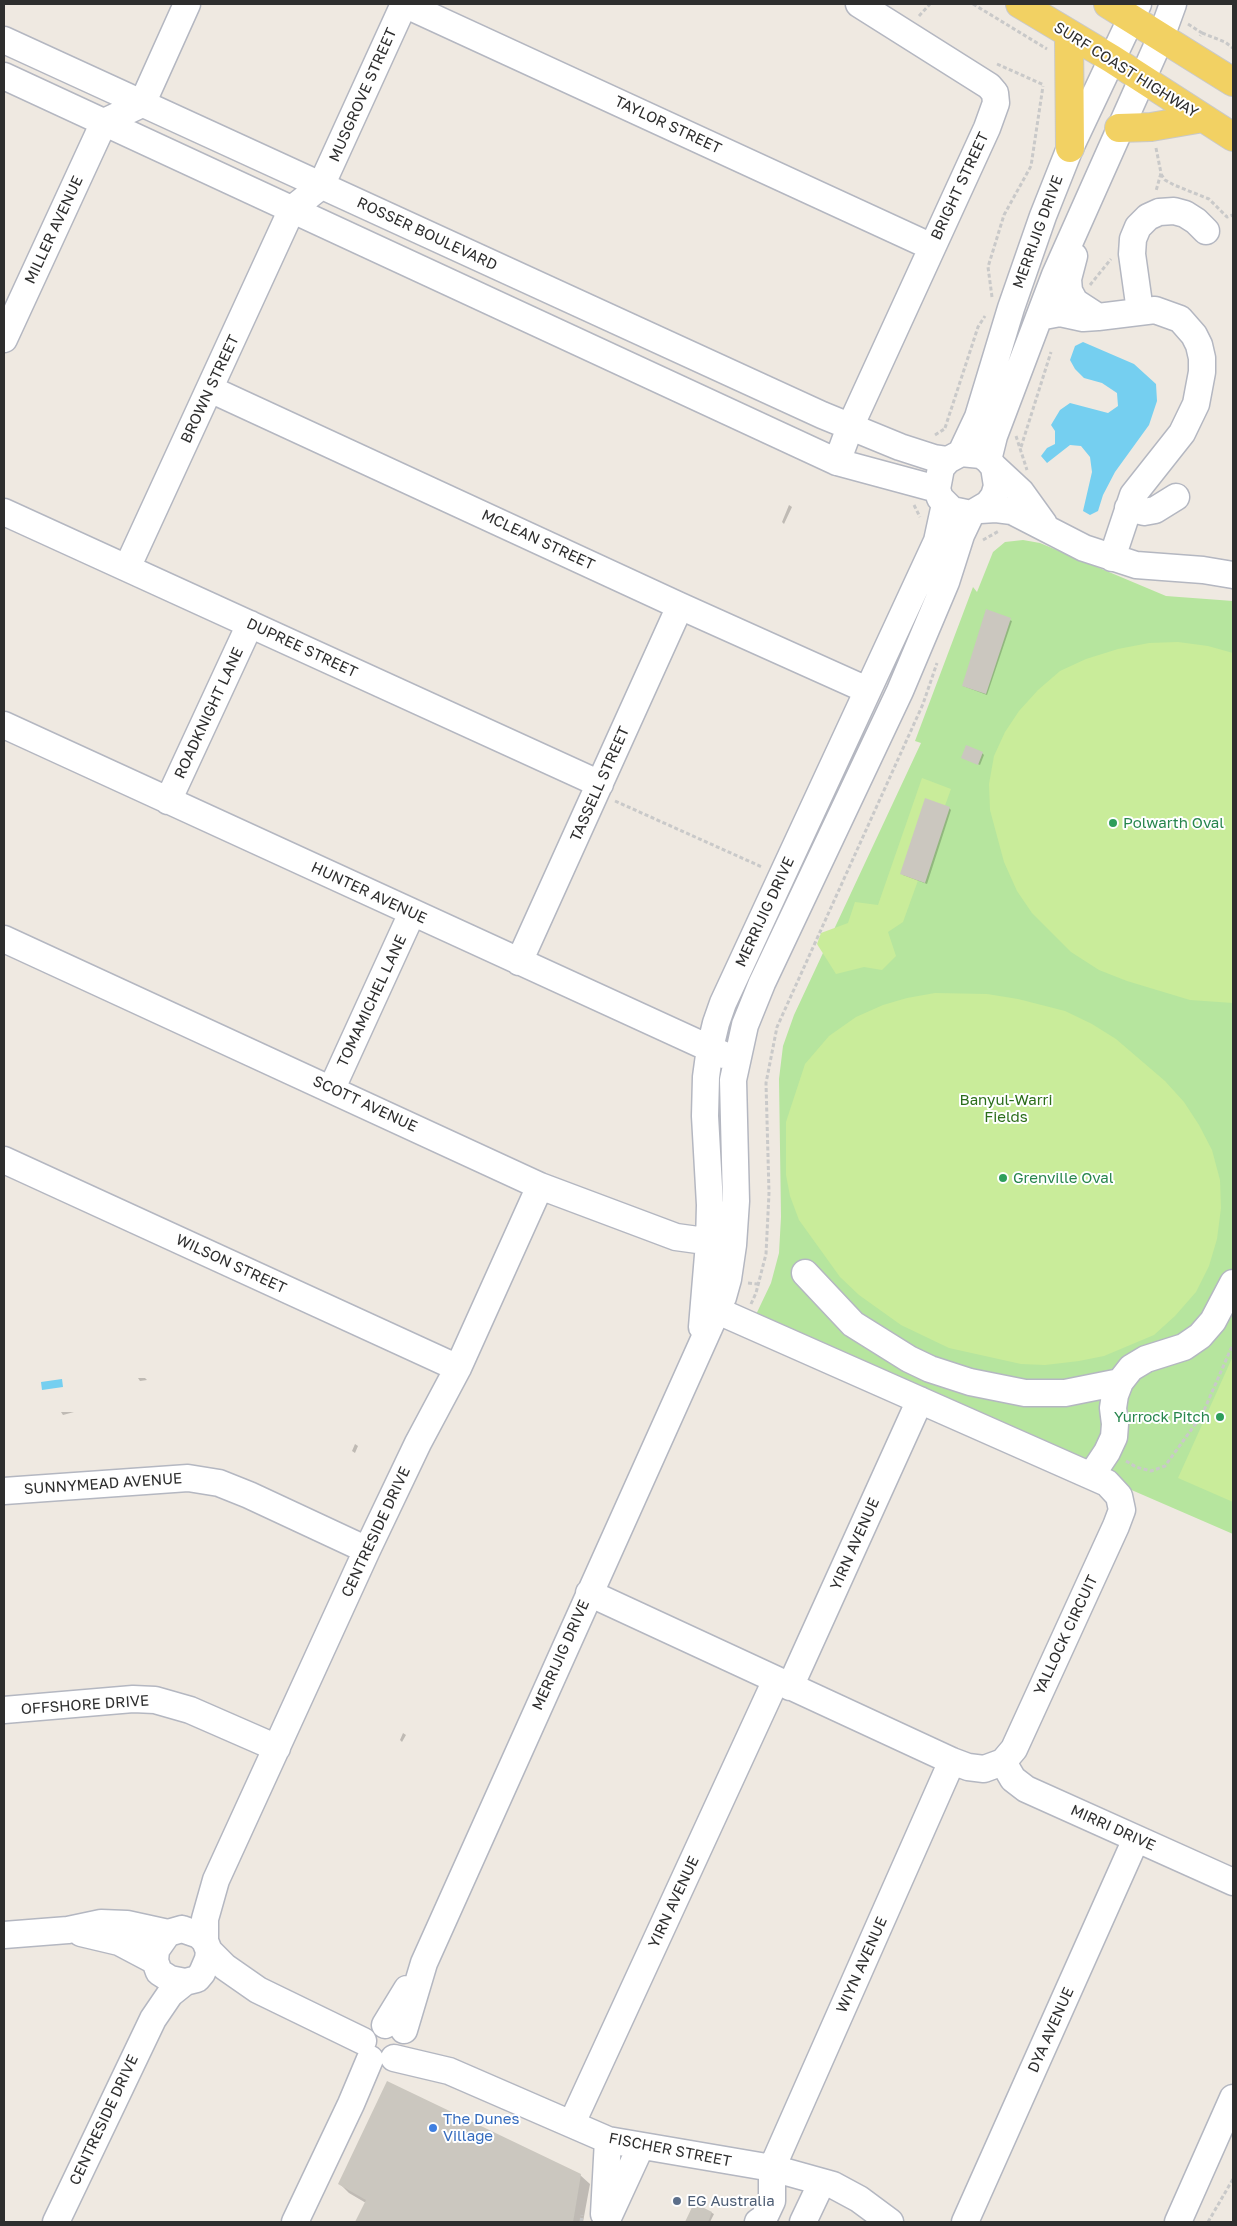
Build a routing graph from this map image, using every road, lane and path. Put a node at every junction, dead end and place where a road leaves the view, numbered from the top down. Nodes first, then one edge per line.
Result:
1 (187, 4) edge
2 (404, 4) edge
3 (859, 4) edge
4 (930, 4) edge
5 (973, 4) edge
6 (1020, 4) edge
7 (1108, 4) edge
8 (1173, 4) edge
9 (1135, 11) edge
10 (913, 12) dead end
11 (919, 16) junction
12 (926, 21) dead end
13 (1202, 33) dead end
14 (1161, 37) junction
15 (4, 40) edge
16 (1061, 44) junction
17 (1233, 48) edge
18 (1112, 59) junction
19 (995, 63) dead end
20 (4, 76) edge
21 (1070, 76) junction
22 (1142, 78) junction
23 (1233, 82) edge
24 (1043, 86) junction
25 (142, 104) junction
26 (1202, 118) junction
27 (104, 122) junction
28 (1151, 127) junction
29 (1119, 128) junction
30 (1233, 137) edge
31 (1070, 148) junction
32 (321, 186) junction
33 (1095, 186) junction
34 (1156, 193) dead end
35 (292, 209) junction
36 (1206, 231) dead end
37 (932, 247) junction
38 (1117, 252) dead end
39 (12, 299) edge
40 (993, 302) dead end
41 (1075, 302) junction
42 (988, 310) dead end
43 (1140, 311) junction
44 (1039, 316) junction
45 (1098, 317) junction
46 (4, 339) edge
47 (1052, 346) dead end
48 (210, 389) junction
49 (850, 427) junction
50 (945, 428) dead end
51 (1021, 447) dead end
52 (954, 456) junction
53 (837, 462) junction
54 (991, 463) junction
55 (941, 497) junction
56 (1176, 497) dead end
57 (1128, 508) junction
58 (4, 512) edge
59 (975, 512) junction
60 (1048, 529) junction
61 (1112, 558) junction
62 (127, 568) junction
63 (1233, 575) edge
64 (680, 606) junction
65 (250, 624) junction
66 (939, 659) dead end
67 (867, 690) junction
68 (4, 724) edge
69 (598, 788) junction
70 (168, 801) junction
71 (762, 867) dead end
72 (412, 913) junction
73 (4, 939) edge
74 (519, 962) junction
75 (710, 1048) junction
76 (736, 1060) junction
77 (332, 1088) junction
78 (4, 1160) edge
79 (540, 1186) junction
80 (721, 1244) junction
81 (805, 1273) dead end
82 (1233, 1283) edge
83 (718, 1311) junction
84 (743, 1322) junction
85 (699, 1347) junction
86 (458, 1368) junction
87 (1120, 1382) junction
88 (920, 1400) junction
89 (1091, 1476) junction
90 (4, 1491) edge
91 (368, 1550) junction
92 (589, 1593) junction
93 (783, 1683) junction
94 (4, 1710) edge
95 (277, 1748) junction
96 (952, 1761) junction
97 (1003, 1762) junction
98 (1136, 1838) junction
99 (1233, 1882) edge
100 (68, 1930) junction
101 (4, 1935) edge
102 (191, 1938) junction
103 (157, 1966) junction
104 (191, 1980) junction
105 (258, 1990) junction
106 (153, 2019) junction
107 (388, 2044) junction
108 (1233, 2098) edge
109 (572, 2123) junction
110 (608, 2140) junction
111 (641, 2146) junction
112 (772, 2168) junction
113 (1233, 2179) edge
114 (822, 2182) junction
115 (609, 2220) edge
116 (56, 2222) edge
117 (295, 2222) edge
118 (758, 2222) edge
119 (804, 2222) edge
120 (890, 2222) edge
121 (965, 2222) edge
122 (1178, 2222) edge
123 (1208, 2222) edge

1 - 25 street
2 - 32 street, MUSGROVE STREET
2 - 37 street, TAYLOR STREET
3 - 37 street, BRIGHT STREET
4 - 11 path
5 - 16 path
6 - 16 main road, SURF COAST HIGHWAY
7 - 9 main road
8 - 14 street, MERRIJIG DRIVE
9 - 14 main road
9 - 18 street, MERRIJIG DRIVE
10 - 11 path
11 - 12 path
13 - 17 path
14 - 22 street, MERRIJIG DRIVE
14 - 23 main road
15 - 25 street, ROSSER BOULEVARD
16 - 18 main road, SURF COAST HIGHWAY
16 - 21 main road
18 - 22 main road, SURF COAST HIGHWAY
18 - 31 street, MERRIJIG DRIVE
19 - 24 path
20 - 27 street
21 - 24 path
21 - 31 main road
22 - 26 main road, SURF COAST HIGHWAY
22 - 29 street, MERRIJIG DRIVE
24 - 40 path
25 - 27 street
25 - 32 street, ROSSER BOULEVARD
26 - 28 main road
26 - 30 main road, SURF COAST HIGHWAY
27 - 35 street
27 - 39 street, MILLER AVENUE
28 - 29 main road
28 - 34 path
29 - 33 street, MERRIJIG DRIVE
31 - 52 street, MERRIJIG DRIVE
32 - 35 street
32 - 49 street, ROSSER BOULEVARD
33 - 41 street
33 - 44 street, MERRIJIG DRIVE
35 - 48 street, BROWN STREET
35 - 53 street
36 - 43 street
37 - 49 street, BRIGHT STREET
38 - 41 path
39 - 46 street, MILLER AVENUE
41 - 45 street
42 - 50 path
43 - 45 street
43 - 57 street
44 - 45 street
44 - 54 street, MERRIJIG DRIVE
47 - 51 path
48 - 62 street, BROWN STREET
48 - 64 street, MCLEAN STREET
49 - 52 street, ROSSER BOULEVARD
49 - 53 street
52 - 54 street
52 - 55 street, MERRIJIG DRIVE
53 - 55 street
54 - 59 street, MERRIJIG DRIVE
54 - 60 street
55 - 59 street
55 - 67 street, MERRIJIG DRIVE
56 - 57 street
57 - 61 street
58 - 62 street, DUPREE STREET
59 - 60 street
59 - 76 street, MERRIJIG DRIVE
60 - 61 street
61 - 63 street
62 - 65 street, DUPREE STREET
64 - 67 street, MCLEAN STREET
64 - 69 street, TASSELL STREET
65 - 69 street, DUPREE STREET
65 - 70 street, ROADKNIGHT LANE
66 - 84 path
67 - 75 street, MERRIJIG DRIVE
68 - 70 street, HUNTER AVENUE
69 - 71 path
69 - 74 street, TASSELL STREET
70 - 72 street, HUNTER AVENUE
72 - 74 street, HUNTER AVENUE
72 - 77 street, TOMAMICHEL LANE
73 - 77 street, SCOTT AVENUE
74 - 75 street, HUNTER AVENUE
75 - 76 street, HUNTER AVENUE
75 - 80 street, MERRIJIG DRIVE
76 - 80 street, MERRIJIG DRIVE
77 - 79 street, SCOTT AVENUE
78 - 86 street, WILSON STREET
79 - 80 street, SCOTT AVENUE
79 - 86 street, CENTRESIDE DRIVE
80 - 83 street, MERRIJIG DRIVE
80 - 85 street, MERRIJIG DRIVE
81 - 87 street
82 - 87 street
83 - 84 street, YALLOCK CIRCUIT
83 - 85 street, MERRIJIG DRIVE
84 - 88 street, YALLOCK CIRCUIT
85 - 92 street, MERRIJIG DRIVE
86 - 91 street, CENTRESIDE DRIVE
87 - 89 street
88 - 89 street, YALLOCK CIRCUIT
88 - 93 street, YIRN AVENUE
89 - 97 street, YALLOCK CIRCUIT
90 - 91 street, SUNNYMEAD AVENUE
91 - 95 street, CENTRESIDE DRIVE
92 - 93 street
92 - 107 street, MERRIJIG DRIVE
93 - 96 street
93 - 109 street, YIRN AVENUE
94 - 95 street, OFFSHORE DRIVE
95 - 102 street, CENTRESIDE DRIVE
96 - 97 street
96 - 112 street, WIYN AVENUE
97 - 98 street, MIRRI DRIVE
98 - 99 street, MIRRI DRIVE
98 - 121 street, DYA AVENUE
100 - 101 street, FISCHER STREET
100 - 102 street, FISCHER STREET
100 - 103 street, FISCHER STREET
102 - 103 street
102 - 104 street
102 - 105 street, FISCHER STREET
103 - 104 street, FISCHER STREET
103 - 106 street, CENTRESIDE DRIVE
104 - 105 street, FISCHER STREET
104 - 106 street, CENTRESIDE DRIVE
105 - 107 street, FISCHER STREET
106 - 116 street, CENTRESIDE DRIVE
107 - 109 street, FISCHER STREET
107 - 117 street, MERRIJIG DRIVE
108 - 122 street
109 - 110 street, FISCHER STREET
110 - 111 street, FISCHER STREET
110 - 115 street
111 - 112 street, FISCHER STREET
111 - 115 street
112 - 114 street, FISCHER STREET
112 - 118 street
113 - 123 path
114 - 119 street
114 - 120 street, FISCHER STREET

